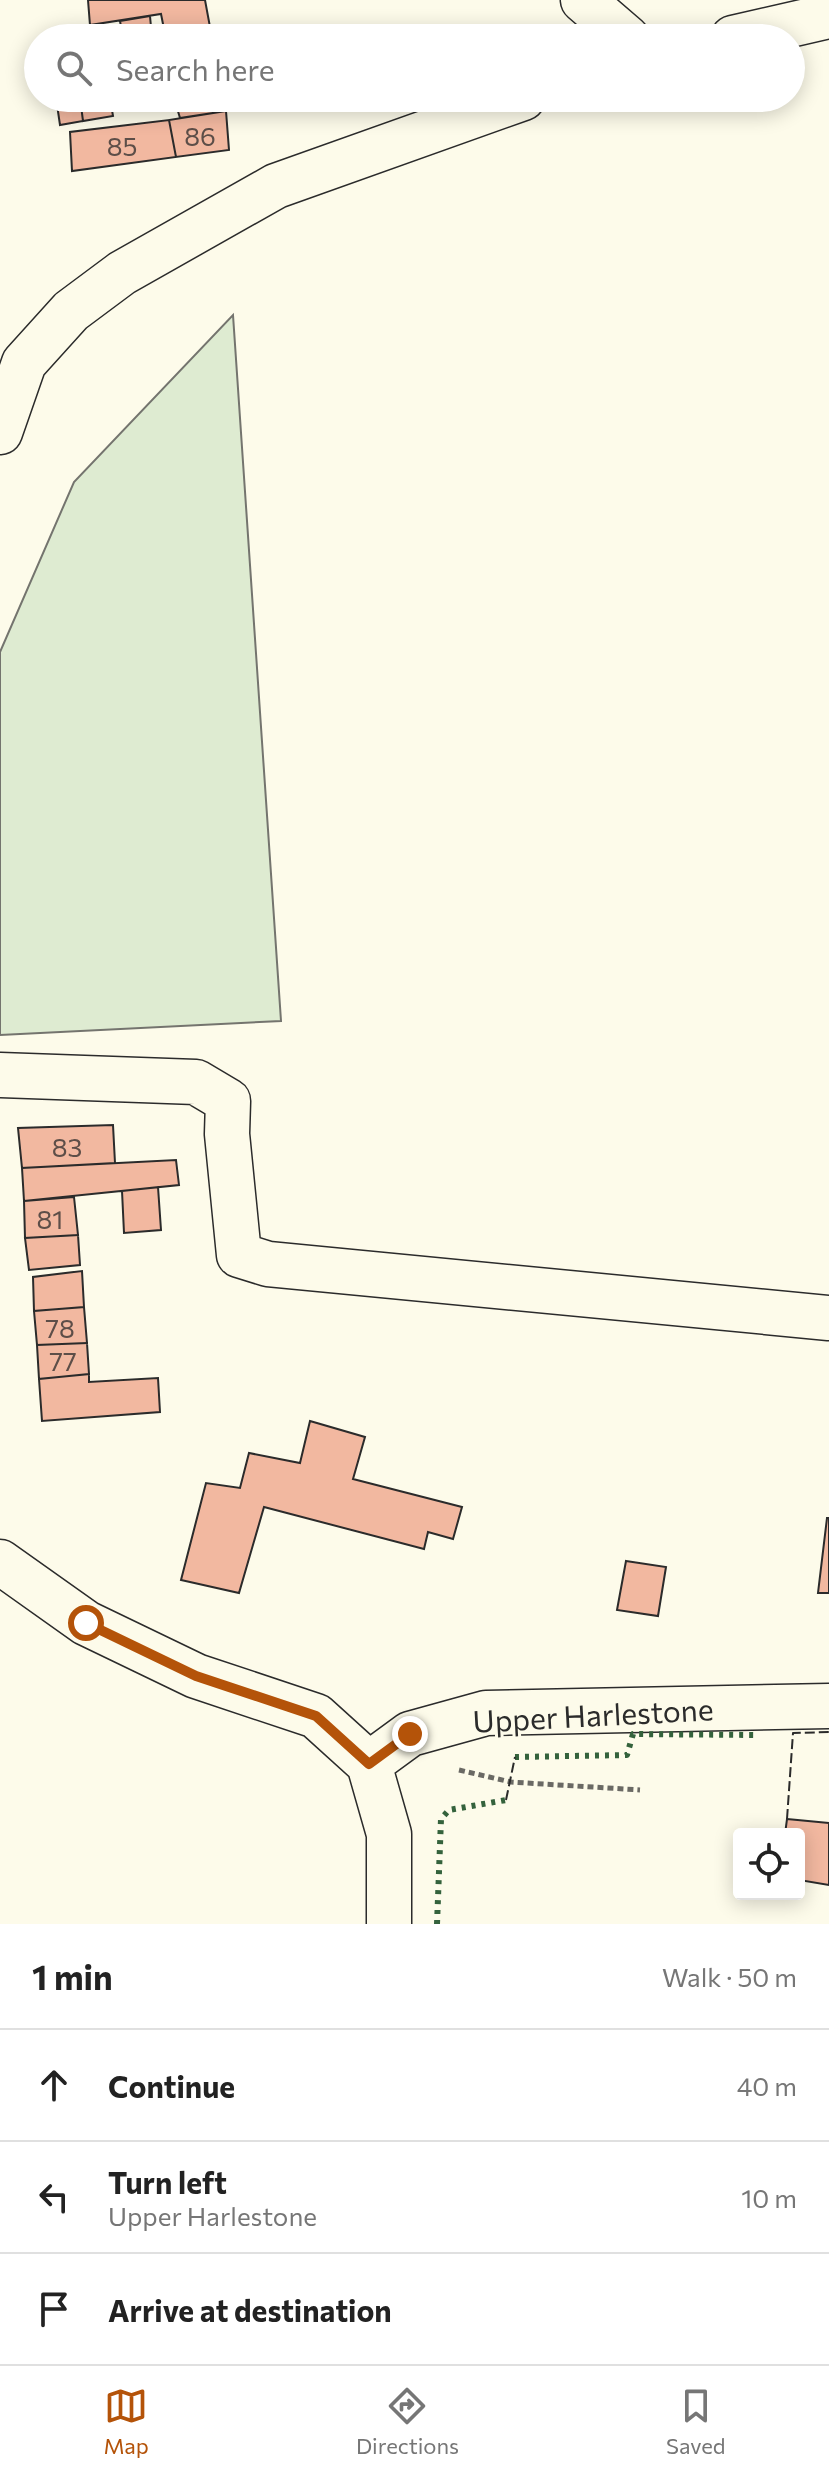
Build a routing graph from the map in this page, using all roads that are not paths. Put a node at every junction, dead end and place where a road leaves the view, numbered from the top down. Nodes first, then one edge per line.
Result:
1 (583, 0) edge
2 (829, 16) edge
3 (611, 24) edge
4 (794, 24) edge
5 (484, 112) edge
6 (1, 427) edge
7 (0, 1075) edge
8 (829, 1318) edge
9 (0, 1562) edge
10 (829, 1706) edge
11 (385, 1753) junction
12 (389, 1924) edge

1 - 3 street
2 - 4 street
5 - 6 street
7 - 8 street
9 - 11 street
10 - 11 street, Upper Harlestone
11 - 12 street

